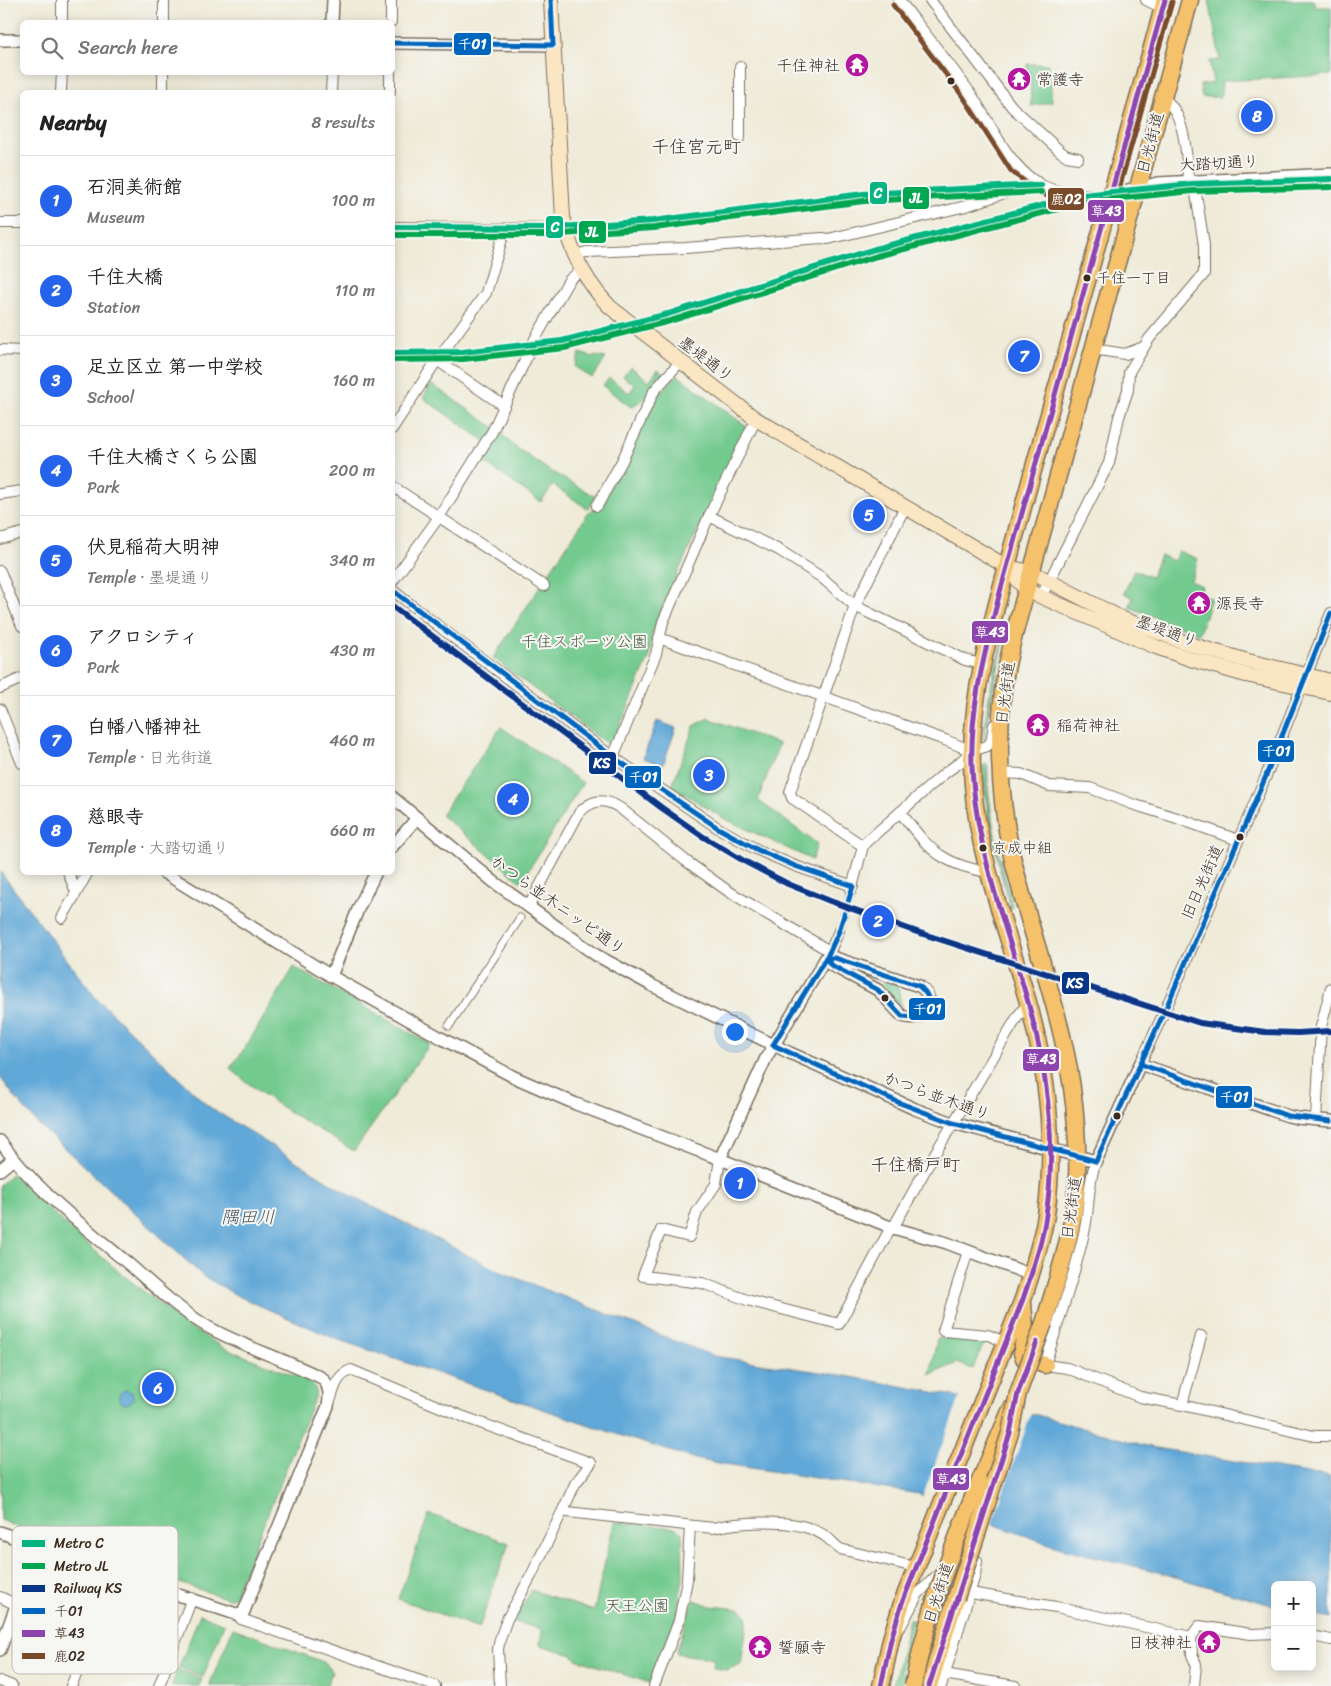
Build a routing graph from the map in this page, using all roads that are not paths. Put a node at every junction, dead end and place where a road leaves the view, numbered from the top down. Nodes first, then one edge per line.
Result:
1 (62, 0) edge
2 (164, 0) edge
3 (333, 0) edge
4 (391, 0) edge
5 (551, 0) edge
6 (899, 0) edge
7 (930, 0) edge
8 (1146, 0) edge
9 (1190, 0) edge
10 (1164, 4) edge
11 (62, 20) edge
12 (164, 20) edge
13 (332, 20) edge
14 (391, 20) edge
15 (0, 40) edge
16 (20, 40) edge
17 (395, 43) edge
18 (553, 45) junction
19 (740, 67) dead end
20 (62, 75) edge
21 (164, 75) edge
22 (332, 75) edge
23 (390, 75) edge
24 (61, 90) edge
25 (163, 90) edge
26 (331, 90) edge
27 (390, 90) edge
28 (1163, 96) junction
29 (740, 137) dead end
30 (1078, 158) dead end
31 (1331, 174) edge
32 (1191, 181) junction
33 (1037, 182) junction
34 (1139, 186) junction
35 (1110, 194) junction
36 (0, 223) edge
37 (20, 223) edge
38 (395, 227) edge
39 (505, 228) junction
40 (565, 229) junction
41 (574, 255) junction
42 (581, 270) junction
43 (1144, 347) junction
44 (0, 350) edge
45 (1093, 350) junction
46 (20, 351) edge
47 (1125, 354) junction
48 (395, 356) edge
49 (437, 360) junction
50 (680, 362) junction
51 (1130, 372) junction
52 (504, 406) junction
53 (756, 419) junction
54 (395, 425) edge
55 (395, 488) edge
56 (20, 491) edge
57 (0, 494) edge
58 (597, 506) dead end
59 (905, 507) junction
60 (439, 516) junction
61 (709, 516) junction
62 (20, 534) edge
63 (0, 539) edge
64 (1007, 567) junction
65 (0, 571) edge
66 (1031, 572) junction
67 (395, 578) edge
68 (1048, 581) junction
69 (544, 586) dead end
70 (395, 592) edge
71 (1033, 594) junction
72 (854, 606) junction
73 (1331, 613) edge
74 (20, 621) edge
75 (660, 638) junction
76 (981, 664) junction
77 (20, 679) edge
78 (1305, 681) junction
79 (1331, 681) edge
80 (0, 688) edge
81 (1003, 690) junction
82 (1331, 693) edge
83 (823, 697) junction
84 (0, 709) edge
85 (972, 751) junction
86 (612, 757) junction
87 (20, 758) edge
88 (1001, 773) junction
89 (395, 800) edge
90 (900, 812) junction
91 (417, 818) junction
92 (1238, 840) junction
93 (395, 844) edge
94 (864, 846) junction
95 (988, 872) junction
96 (69, 875) edge
97 (86, 875) edge
98 (168, 875) edge
99 (375, 875) edge
100 (76, 892) junction
101 (529, 906) junction
102 (62, 918) dead end
103 (520, 918) dead end
104 (839, 931) tunnel mouth
105 (828, 954) junction
106 (331, 976) junction
107 (1331, 988) edge
108 (1028, 1003) junction
109 (449, 1026) dead end
110 (774, 1045) junction
111 (1140, 1064) junction
112 (1316, 1120) junction
113 (1331, 1121) edge
114 (953, 1123) junction
115 (0, 1141) edge
116 (1049, 1149) junction
117 (1077, 1156) junction
118 (13, 1158) junction
119 (720, 1159) junction
120 (1096, 1161) junction
121 (0, 1170) edge
122 (892, 1228) junction
123 (968, 1251) junction
124 (1031, 1275) junction
125 (1022, 1299) junction
126 (1201, 1336) dead end
127 (1005, 1342) junction
128 (1045, 1366) junction
129 (1018, 1393) junction
130 (1182, 1405) junction
131 (328, 1406) junction
132 (1331, 1436) edge
133 (563, 1510) junction
134 (688, 1526) junction
135 (0, 1532) edge
136 (12, 1537) edge
137 (915, 1567) junction
138 (178, 1593) edge
139 (963, 1596) junction
140 (0, 1597) edge
141 (192, 1598) junction
142 (12, 1602) edge
143 (242, 1616) junction
144 (12, 1618) edge
145 (1271, 1633) edge
146 (178, 1635) edge
147 (1190, 1637) junction
148 (1316, 1637) edge
149 (891, 1639) junction
150 (1331, 1640) edge
151 (0, 1650) edge
152 (76, 1674) edge
153 (164, 1674) edge
154 (944, 1674) junction
155 (0, 1681) edge
156 (12, 1686) edge
157 (71, 1686) edge
158 (159, 1686) edge
159 (435, 1686) edge
160 (500, 1686) edge
161 (654, 1686) edge
162 (881, 1686) edge
163 (913, 1686) edge
164 (929, 1686) edge
165 (941, 1686) edge
166 (1015, 1686) edge
167 (1194, 1686) edge

1 - 11 street
2 - 12 street
3 - 13 street
4 - 14 street
5 - 18 main road, 墨堤通り
6 - 33 street
7 - 30 street
8 - 10 street
9 - 28 highway, 日光街道
10 - 35 highway, 日光街道
15 - 16 street
17 - 18 street
18 - 40 main road, 墨堤通り
19 - 29 street
20 - 24 street
21 - 25 street
22 - 26 street
23 - 27 street
28 - 32 street
28 - 34 highway, 日光街道
31 - 32 street, 大踏切通り
32 - 34 street, 大踏切通り
32 - 43 street
33 - 35 street
33 - 41 street
34 - 35 street, 大踏切通り
34 - 45 highway, 日光街道
35 - 64 highway, 日光街道
36 - 37 street
38 - 39 street
39 - 40 street
39 - 49 street
40 - 41 main road, 墨堤通り
41 - 42 main road, 墨堤通り
42 - 50 main road, 墨堤通り
42 - 52 street
43 - 47 street
43 - 51 street
44 - 46 street
45 - 47 street
45 - 66 highway, 日光街道
47 - 51 street
48 - 49 street
49 - 52 street
49 - 54 street
50 - 53 main road, 墨堤通り
50 - 58 street
51 - 68 street
52 - 60 street
53 - 59 main road, 墨堤通り
53 - 61 street
55 - 60 street
56 - 57 street
59 - 64 main road, 墨堤通り
59 - 72 street
60 - 67 street
60 - 69 street
61 - 72 street
61 - 75 street
62 - 63 street
64 - 66 main road, 墨堤通り
64 - 71 main road, 墨堤通り
64 - 76 highway, 日光街道
65 - 74 street
66 - 68 main road, 墨堤通り
66 - 71 highway, 日光街道
68 - 71 street
68 - 78 main road, 墨堤通り
70 - 86 street
71 - 78 main road, 墨堤通り
71 - 81 highway, 日光街道
72 - 76 street
72 - 83 street
73 - 78 street, 旧日光街道
75 - 83 street
75 - 86 street
76 - 85 highway, 日光街道
77 - 80 street
78 - 79 main road, 墨堤通り
78 - 82 main road, 墨堤通り
78 - 92 street, 旧日光街道
81 - 85 street
81 - 88 highway, 日光街道
83 - 85 street
83 - 94 street
84 - 87 street
85 - 90 street
85 - 95 highway, 日光街道
86 - 94 street
88 - 92 street
88 - 117 highway, 日光街道
89 - 91 street, かつら並木ニッピ通り
90 - 94 street
90 - 95 street
91 - 93 street
91 - 101 street, かつら並木ニッピ通り
92 - 111 street, 旧日光街道
95 - 108 highway, 日光街道
96 - 100 street
97 - 100 street
98 - 106 street
99 - 106 street
100 - 102 street
101 - 105 street
101 - 110 street, かつら並木ニッピ通り
103 - 109 street
104 - 105 street
105 - 105 street
105 - 110 street
106 - 119 street
107 - 112 street
108 - 114 street
108 - 116 highway, 日光街道
110 - 114 street, かつら並木通り
110 - 119 street
111 - 112 street
111 - 120 street, 旧日光街道
112 - 113 street
114 - 116 street, かつら並木通り
114 - 122 street
115 - 118 street
116 - 117 street, かつら並木通り
116 - 124 highway, 日光街道
117 - 120 street, かつら並木通り
117 - 129 highway, 日光街道, bridge
118 - 121 street
118 - 131 street
119 - 122 street
119 - 122 street
120 - 128 street
122 - 123 street
123 - 124 street
123 - 127 street
124 - 125 highway, 日光街道
125 - 127 highway, 日光街道
125 - 128 highway
126 - 130 street
127 - 137 highway, 日光街道
128 - 130 street
129 - 139 highway, 日光街道, bridge
129 - 163 highway, 日光街道, bridge
130 - 132 street
131 - 133 street
131 - 143 street
133 - 134 street
133 - 160 street
134 - 137 street
134 - 161 street
135 - 136 street
137 - 149 highway, 日光街道
138 - 141 street
139 - 147 street
139 - 149 street
139 - 154 street
139 - 164 highway, 日光街道
140 - 142 street
141 - 143 street
141 - 146 street
143 - 159 street
144 - 151 street
145 - 147 street
147 - 167 street
148 - 150 street
149 - 162 highway, 日光街道
152 - 157 street
153 - 158 street
154 - 165 street
154 - 166 street
155 - 156 street

